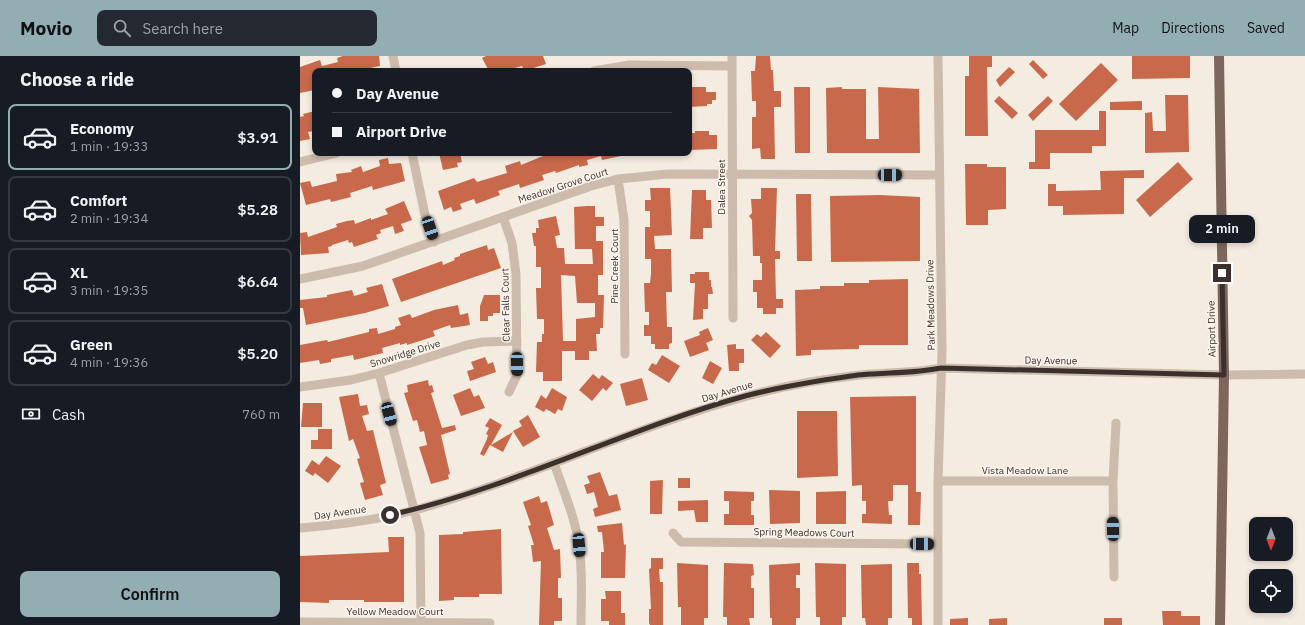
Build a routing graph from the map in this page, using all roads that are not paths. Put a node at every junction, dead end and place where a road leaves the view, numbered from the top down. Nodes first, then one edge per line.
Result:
1 (393, 56) edge
2 (732, 56) edge
3 (938, 56) edge
4 (1219, 56) edge
5 (732, 66) junction
6 (395, 68) edge
7 (612, 68) edge
8 (325, 156) edge
9 (413, 156) edge
10 (300, 162) edge
11 (732, 174) junction
12 (939, 175) junction
13 (618, 179) junction
14 (503, 217) junction
15 (434, 242) junction
16 (300, 279) edge
17 (733, 318) dead end
18 (517, 341) junction
19 (625, 354) dead end
20 (941, 368) junction
21 (379, 373) junction
22 (1305, 374) edge
23 (1224, 375) junction
24 (300, 387) edge
25 (509, 392) dead end
26 (1116, 423) dead end
27 (554, 463) junction
28 (938, 481) junction
29 (1113, 481) junction
30 (414, 510) junction
31 (300, 528) edge
32 (673, 533) dead end
33 (938, 544) junction
34 (1114, 577) dead end
35 (300, 622) edge
36 (422, 622) junction
37 (490, 623) dead end
38 (581, 625) edge
39 (938, 625) edge
40 (1220, 625) edge

1 - 6 street
2 - 5 street, Dalea Street
3 - 12 street, Park Meadows Drive
4 - 23 main road, Airport Drive
5 - 7 street
5 - 11 street, Dalea Street
8 - 10 street
9 - 15 street
11 - 12 street, Meadow Grove Court
11 - 13 street, Meadow Grove Court
11 - 17 street, Dalea Street
12 - 20 street, Park Meadows Drive
13 - 14 street, Meadow Grove Court
13 - 19 street, Pine Creek Court
14 - 15 street, Meadow Grove Court
14 - 18 street, Clear Falls Court
15 - 16 street, Meadow Grove Court
18 - 21 street, Snowridge Drive
18 - 25 street, Clear Falls Court
20 - 23 street, Day Avenue
20 - 27 street, Day Avenue
20 - 28 street, Park Meadows Drive
21 - 24 street, Snowridge Drive
21 - 30 street
22 - 23 street, Day Avenue
23 - 40 main road, Airport Drive
26 - 29 street
27 - 30 street, Day Avenue
27 - 38 street
28 - 29 street, Vista Meadow Lane
28 - 33 street, Park Meadows Drive
29 - 34 street
30 - 31 street, Day Avenue
30 - 36 street
32 - 33 street, Spring Meadows Court
33 - 39 street, Park Meadows Drive
35 - 36 street, Yellow Meadow Court
36 - 37 street, Yellow Meadow Court

